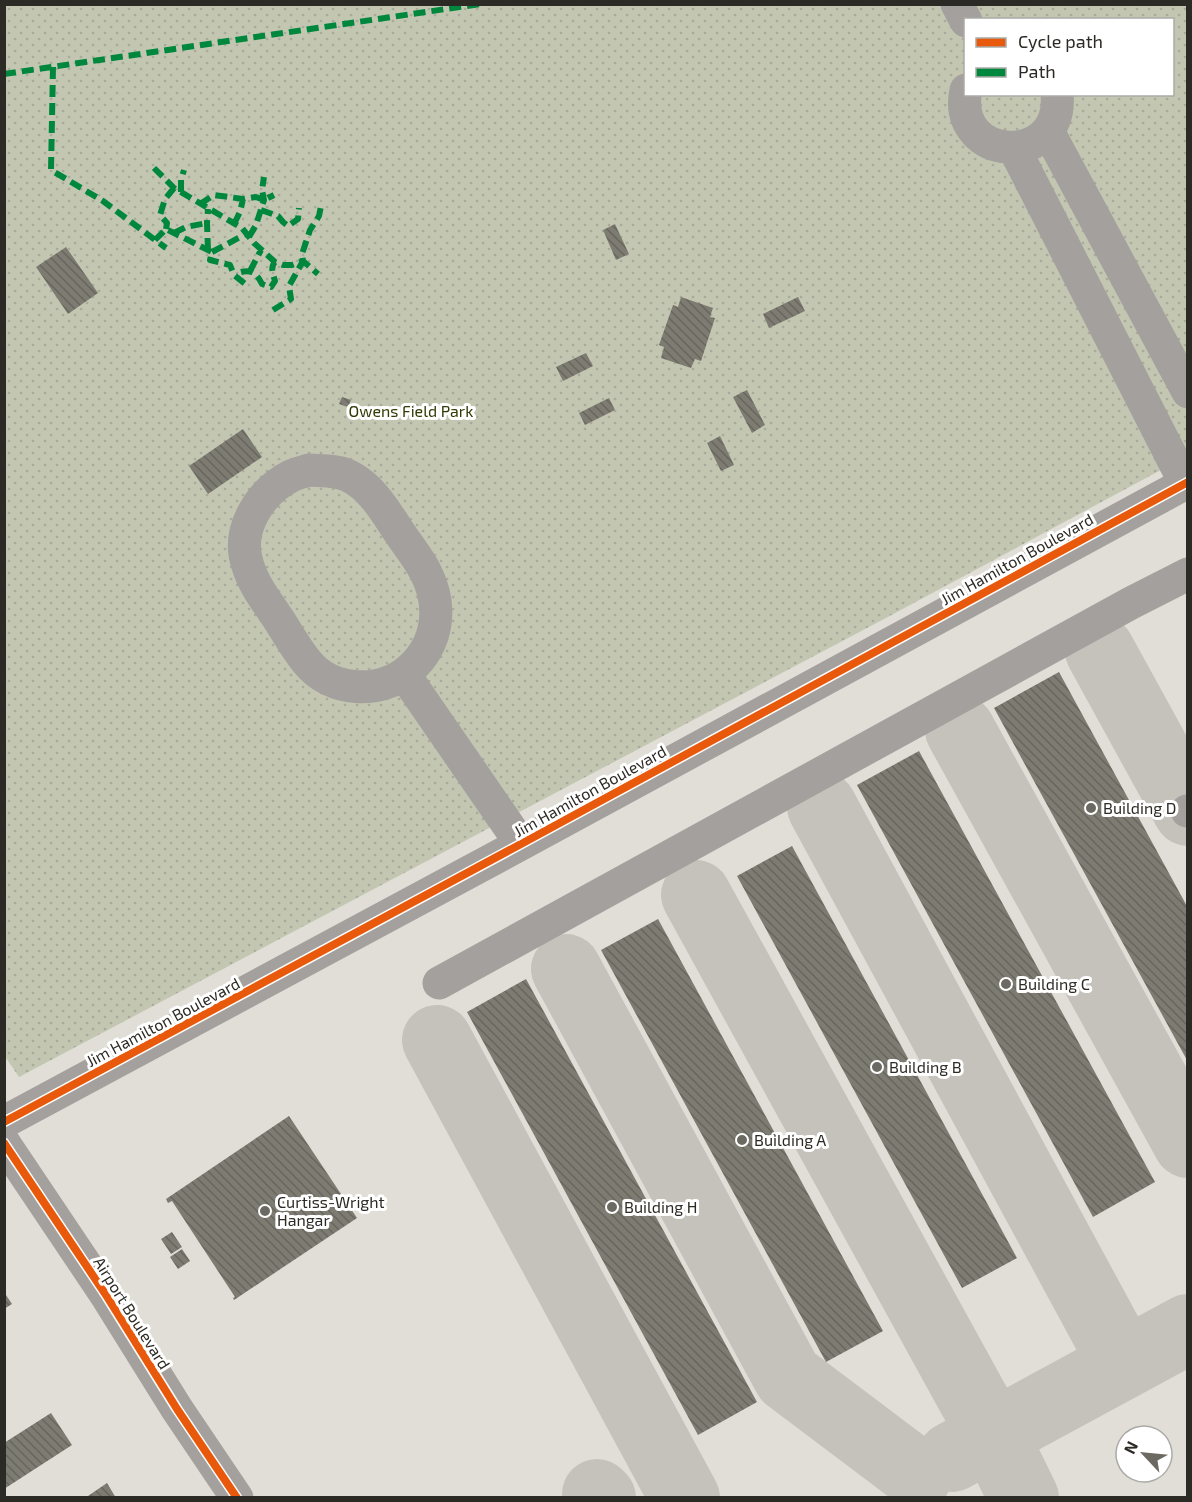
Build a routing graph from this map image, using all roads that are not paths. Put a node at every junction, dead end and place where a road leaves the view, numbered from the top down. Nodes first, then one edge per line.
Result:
1 (957, 4) edge
2 (964, 18) edge
3 (965, 96) edge
4 (1057, 96) edge
5 (1048, 130) junction
6 (1014, 148) junction
7 (1188, 392) edge
8 (1186, 482) edge
9 (1188, 574) edge
10 (404, 674) junction
11 (521, 844) junction
12 (439, 983) dead end
13 (4, 1122) edge
14 (4, 1143) edge
15 (237, 1497) edge

1 - 2 street
3 - 6 street
4 - 5 street
5 - 6 street
5 - 7 street
6 - 8 street
8 - 11 street, Jim Hamilton Boulevard
9 - 12 street
10 - 10 street
10 - 11 street
11 - 13 street, Jim Hamilton Boulevard
14 - 15 street, Airport Boulevard

